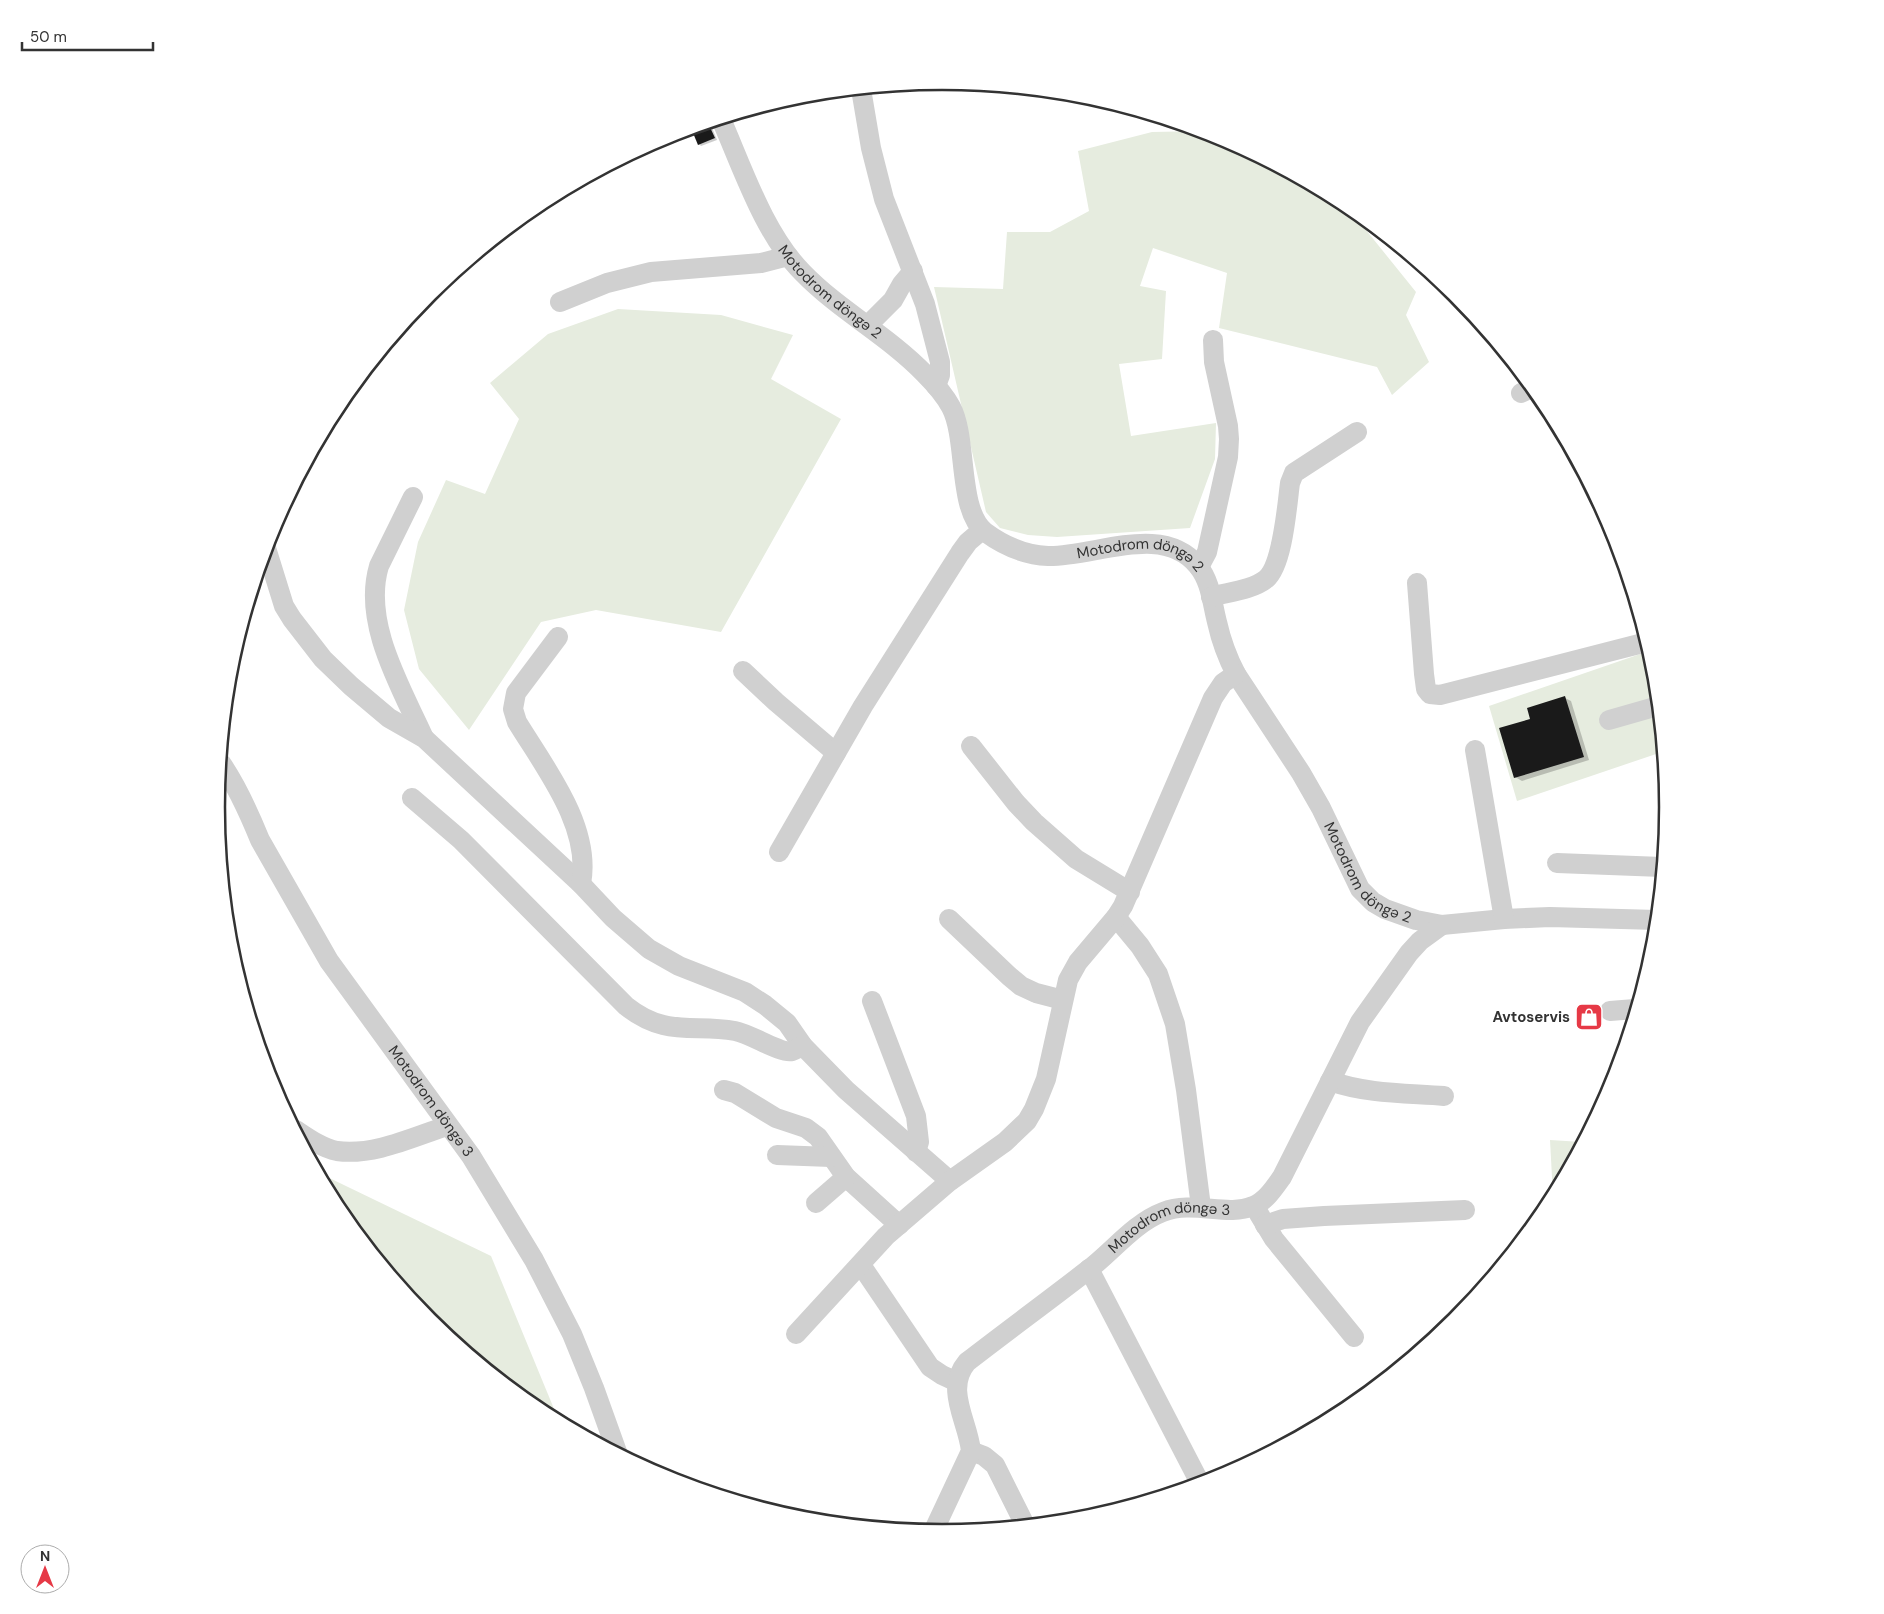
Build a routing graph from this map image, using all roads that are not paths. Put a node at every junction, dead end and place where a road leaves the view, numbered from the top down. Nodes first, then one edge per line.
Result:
1 (862, 95) edge
2 (723, 124) edge
3 (788, 256) junction
4 (913, 271) junction
5 (560, 302) dead end
6 (868, 325) junction
7 (1213, 340) dead end
8 (936, 386) junction
9 (1357, 432) dead end
10 (413, 497) dead end
11 (982, 530) junction
12 (270, 560) edge
13 (1199, 567) junction
14 (1417, 583) dead end
15 (1212, 597) junction
16 (558, 637) dead end
17 (1640, 644) edge
18 (743, 671) dead end
19 (1236, 674) junction
20 (1652, 708) edge
21 (1608, 720) dead end
22 (424, 738) junction
23 (971, 746) dead end
24 (1475, 750) dead end
25 (836, 753) junction
26 (226, 772) edge
27 (412, 798) dead end
28 (779, 852) dead end
29 (1557, 863) dead end
30 (1656, 866) edge
31 (581, 884) junction
32 (1130, 892) junction
33 (1116, 916) junction
34 (1504, 918) junction
35 (949, 919) dead end
36 (1650, 920) edge
37 (1442, 925) junction
38 (872, 1000) dead end
39 (1063, 1000) junction
40 (1630, 1009) edge
41 (1610, 1011) dead end
42 (803, 1046) junction
43 (1330, 1080) junction
44 (724, 1090) dead end
45 (1444, 1096) dead end
46 (447, 1126) junction
47 (306, 1137) edge
48 (916, 1152) junction
49 (777, 1155) dead end
50 (831, 1157) junction
51 (846, 1177) junction
52 (950, 1181) junction
53 (816, 1203) dead end
54 (1255, 1206) junction
55 (1200, 1207) junction
56 (1465, 1210) dead end
57 (899, 1225) junction
58 (1265, 1225) junction
59 (860, 1265) junction
60 (1089, 1269) junction
61 (796, 1334) dead end
62 (1354, 1337) dead end
63 (957, 1382) junction
64 (614, 1444) edge
65 (971, 1451) junction
66 (1196, 1477) edge
67 (1023, 1519) edge
68 (937, 1524) edge

1 - 4 street
2 - 3 street, Motodrom döngə 2
3 - 5 street
3 - 6 street, Motodrom döngə 2
4 - 6 street
4 - 8 street
6 - 8 street, Motodrom döngə 2
7 - 13 street
8 - 11 street, Motodrom döngə 2
9 - 15 street
10 - 22 street
11 - 13 street, Motodrom döngə 2
11 - 25 street
12 - 22 street
13 - 15 street, Motodrom döngə 2
14 - 17 street
15 - 19 street, Motodrom döngə 2
16 - 31 street
18 - 25 street
19 - 32 street
19 - 37 street, Motodrom döngə 2
20 - 21 street
22 - 31 street
23 - 32 street
24 - 34 street
25 - 28 street
26 - 46 street, Motodrom döngə 3
27 - 42 street
29 - 30 street
31 - 42 street
32 - 33 street
33 - 39 street
33 - 55 street
34 - 36 street, Motodrom döngə 2
34 - 37 street, Motodrom döngə 2
35 - 39 street
37 - 43 street, Motodrom döngə 3
38 - 48 street
39 - 52 street
40 - 41 street
42 - 48 street
43 - 45 street
43 - 54 street, Motodrom döngə 3
44 - 50 street
46 - 47 street
46 - 64 street, Motodrom döngə 3
48 - 52 street
49 - 50 street
50 - 51 street
51 - 53 street
51 - 57 street
52 - 57 street
54 - 55 street, Motodrom döngə 3
54 - 58 street
55 - 60 street, Motodrom döngə 3
56 - 58 street
57 - 59 street
58 - 62 street
59 - 61 street
59 - 63 street
60 - 63 street, Motodrom döngə 3
60 - 66 street
63 - 65 street
65 - 67 street
65 - 68 street

